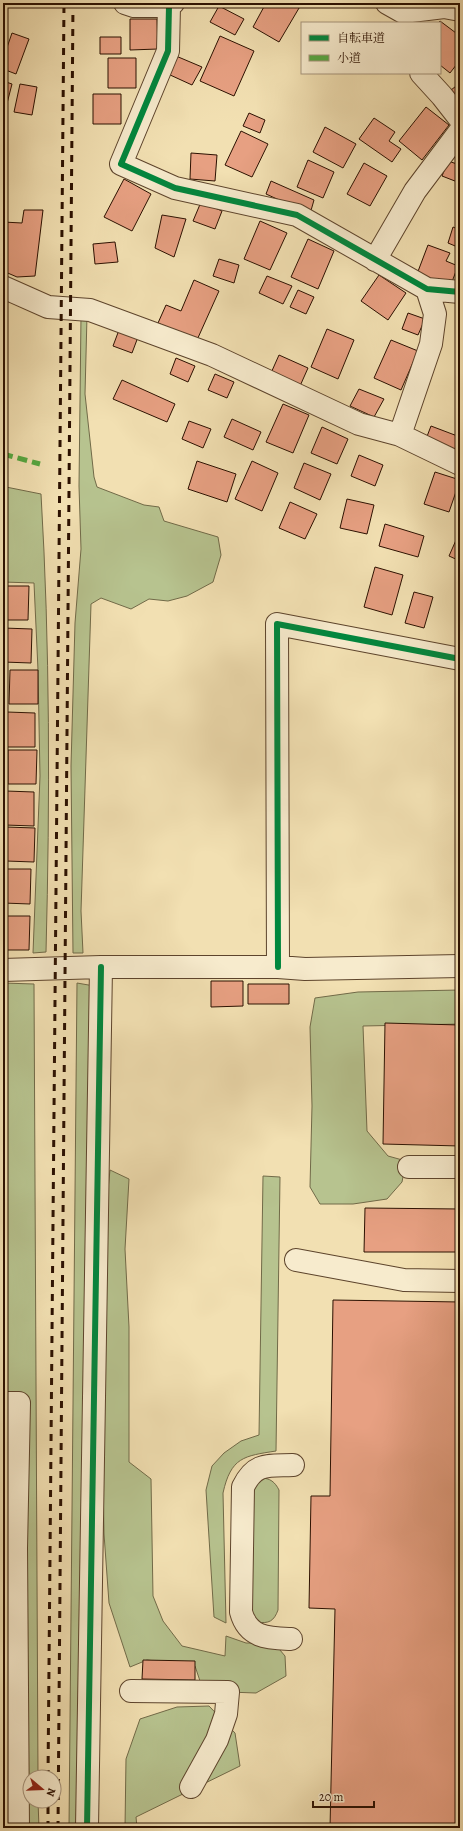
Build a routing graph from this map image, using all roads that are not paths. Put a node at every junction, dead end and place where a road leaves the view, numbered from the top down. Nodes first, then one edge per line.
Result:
1 (125, 3) edge
2 (171, 5) edge
3 (460, 10) edge
4 (398, 13) edge
5 (422, 74) edge
6 (460, 119) edge
7 (460, 132) edge
8 (375, 260) junction
9 (3, 287) edge
10 (427, 289) junction
11 (460, 292) edge
12 (400, 435) junction
13 (460, 464) edge
14 (460, 659) edge
15 (460, 966) edge
16 (101, 967) junction
17 (278, 967) junction
18 (3, 970) edge
19 (409, 1167) dead end
20 (460, 1167) edge
21 (296, 1260) dead end
22 (460, 1281) edge
23 (3, 1403) edge
24 (293, 1466) dead end
25 (10, 1548) edge
26 (291, 1639) dead end
27 (131, 1691) dead end
28 (191, 1787) dead end
29 (10, 1790) edge
30 (18, 1828) edge
31 (86, 1828) edge

1 - 2 street
2 - 8 street
3 - 4 street
5 - 6 street
7 - 8 street
8 - 10 street
9 - 12 street
10 - 11 street
10 - 12 street
12 - 13 street
14 - 17 street
15 - 17 street
16 - 17 street
16 - 18 street
16 - 31 street
19 - 20 street
21 - 22 street
23 - 25 street
24 - 26 street
25 - 29 street
27 - 28 street
29 - 30 street

